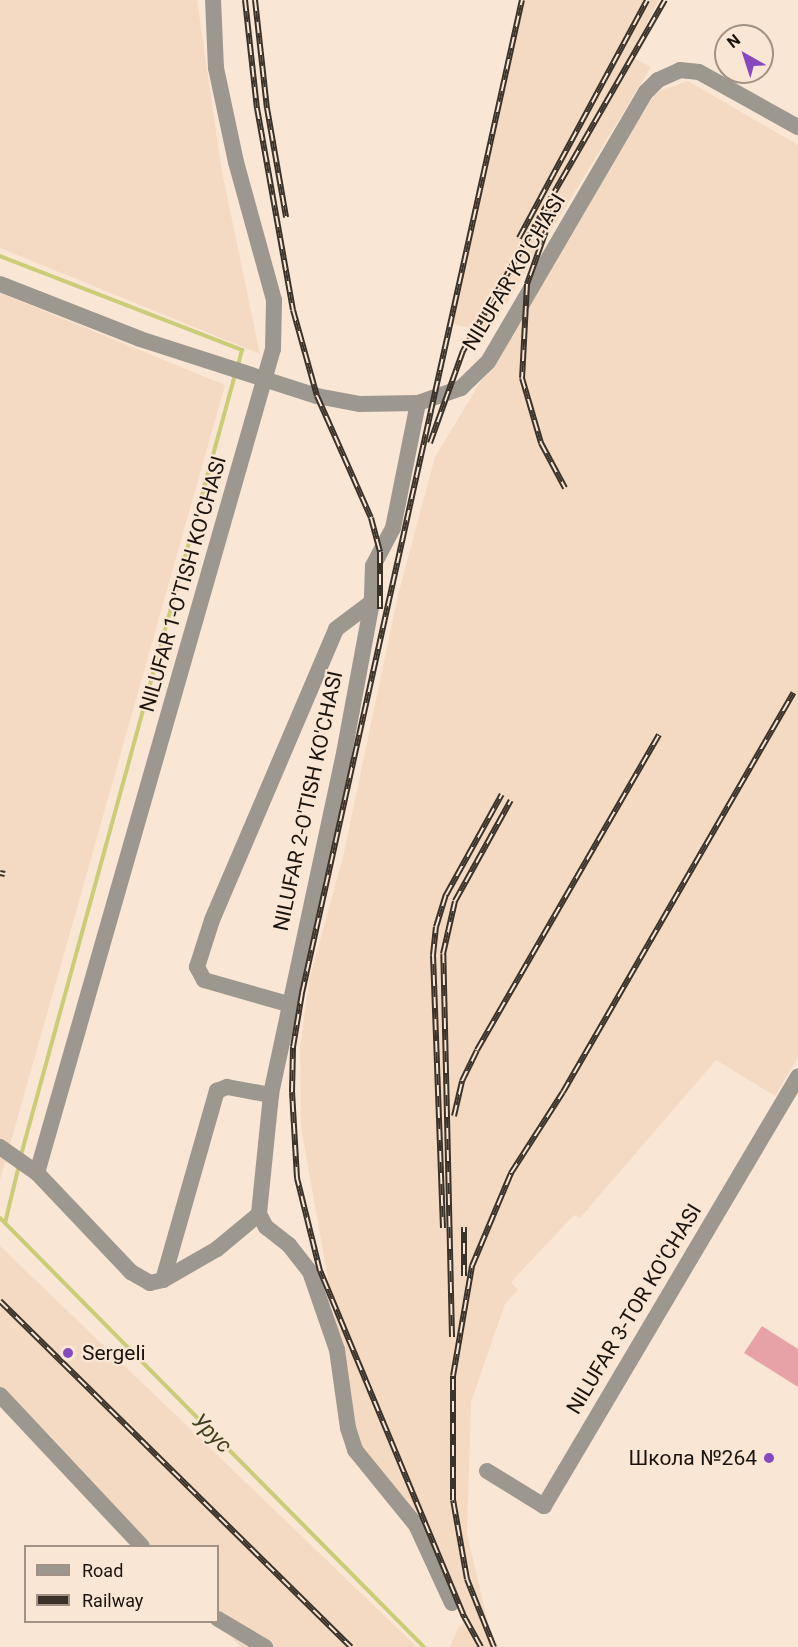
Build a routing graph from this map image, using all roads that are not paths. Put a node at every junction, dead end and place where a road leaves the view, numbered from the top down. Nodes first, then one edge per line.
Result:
1 (213, 0) edge
2 (798, 127) edge
3 (0, 284) edge
4 (265, 379) junction
5 (418, 403) junction
6 (372, 602) junction
7 (288, 1005) junction
8 (798, 1077) edge
9 (271, 1095) junction
10 (0, 1147) edge
11 (37, 1173) junction
12 (259, 1214) junction
13 (163, 1280) junction
14 (0, 1395) edge
15 (487, 1471) dead end
16 (141, 1545) edge
17 (452, 1603) dead end
18 (219, 1620) edge
19 (265, 1647) edge

1 - 4 street, NILUFAR 1-O'TISH KO'CHASI
2 - 5 street, NILUFAR KO'CHASI
3 - 4 street, NILUFAR KO'CHASI
4 - 5 street, NILUFAR KO'CHASI
4 - 11 street, NILUFAR 1-O'TISH KO'CHASI
5 - 6 street, NILUFAR 2-O'TISH KO'CHASI
6 - 7 street, NILUFAR 2-O'TISH KO'CHASI
6 - 7 street
7 - 9 street, NILUFAR 2-O'TISH KO'CHASI
8 - 15 street, NILUFAR 3-TOR KO'CHASI
9 - 12 street, NILUFAR 2-O'TISH KO'CHASI
9 - 13 street
10 - 11 street
11 - 13 street
12 - 13 street
12 - 17 street
14 - 16 street
18 - 19 street

